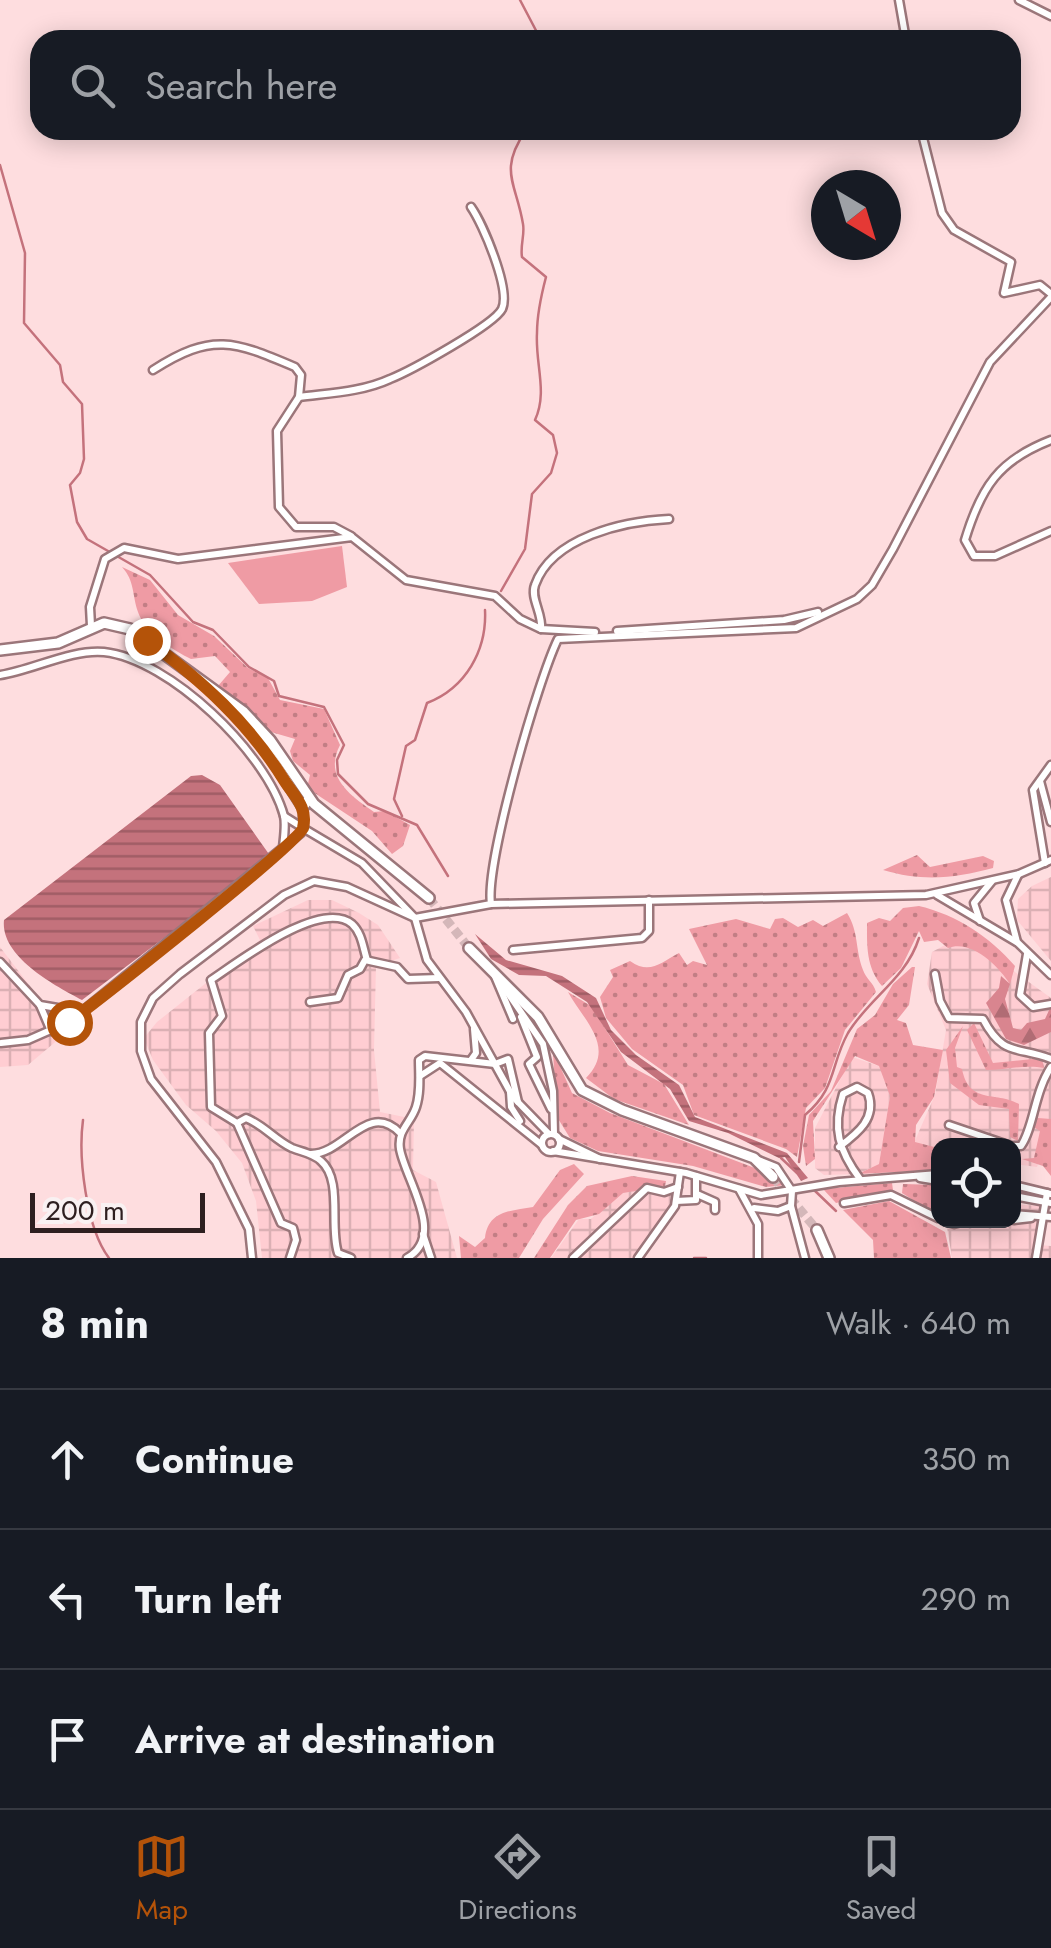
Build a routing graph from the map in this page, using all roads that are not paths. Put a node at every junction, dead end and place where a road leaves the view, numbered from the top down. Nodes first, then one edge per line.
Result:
1 (899, 0) edge
2 (1019, 0) edge
3 (1051, 16) edge
4 (904, 30) edge
5 (924, 140) edge
6 (471, 207) dead end
7 (1051, 295) edge
8 (154, 370) dead end
9 (298, 397) junction
10 (1051, 440) edge
11 (668, 519) dead end
12 (1051, 531) edge
13 (352, 537) junction
14 (818, 612) dead end
15 (91, 626) junction
16 (541, 630) junction
17 (0, 650) edge
18 (0, 675) edge
19 (1051, 765) edge
20 (1040, 780) junction
21 (306, 803) junction
22 (284, 816) junction
23 (1051, 822) edge
24 (303, 828) junction
25 (284, 846) junction
26 (1048, 862) edge
27 (1019, 874) junction
28 (993, 880) junction
29 (936, 894) junction
30 (428, 898) tunnel mouth
31 (650, 900) junction
32 (491, 904) junction
33 (415, 918) junction
34 (984, 926) junction
35 (1018, 943) junction
36 (469, 948) tunnel mouth
37 (513, 950) dead end
38 (1027, 953) junction
39 (367, 960) junction
40 (0, 962) edge
41 (494, 972) junction
42 (936, 974) dead end
43 (1051, 975) edge
44 (440, 978) junction
45 (310, 1002) dead end
46 (1051, 1004) edge
47 (40, 1005) junction
48 (82, 1012) junction
49 (517, 1016) junction
50 (474, 1027) junction
51 (51, 1031) junction
52 (0, 1043) edge
53 (1051, 1059) edge
54 (470, 1060) junction
55 (494, 1064) junction
56 (1051, 1068) edge
57 (419, 1077) junction
58 (513, 1077) junction
59 (504, 1080) junction
60 (513, 1090) junction
61 (552, 1110) junction
62 (237, 1123) junction
63 (949, 1125) dead end
64 (400, 1133) junction
65 (554, 1136) junction
66 (535, 1138) junction
67 (988, 1138) edge
68 (542, 1145) junction
69 (1021, 1146) edge
70 (839, 1147) junction
71 (553, 1151) junction
72 (311, 1154) junction
73 (754, 1158) junction
74 (602, 1160) junction
75 (680, 1172) junction
76 (696, 1176) junction
77 (773, 1177) tunnel mouth
78 (931, 1177) edge
79 (861, 1180) junction
80 (678, 1187) junction
81 (1021, 1187) edge
82 (738, 1188) junction
83 (797, 1190) junction
84 (697, 1194) junction
85 (1049, 1194) edge
86 (1021, 1197) edge
87 (676, 1201) junction
88 (748, 1203) junction
89 (844, 1203) dead end
90 (1048, 1203) edge
91 (791, 1206) junction
92 (715, 1210) dead end
93 (931, 1215) edge
94 (1047, 1216) edge
95 (1021, 1217) edge
96 (1042, 1225) junction
97 (816, 1230) tunnel mouth
98 (422, 1233) junction
99 (1051, 1233) edge
100 (335, 1255) edge
101 (411, 1257) edge
102 (252, 1258) edge
103 (290, 1258) edge
104 (351, 1258) edge
105 (432, 1258) edge
106 (573, 1258) edge
107 (638, 1258) edge
108 (758, 1258) edge
109 (805, 1258) edge
110 (830, 1258) edge
111 (1036, 1258) edge

1 - 4 street
2 - 3 street
5 - 7 street
6 - 9 street
7 - 32 street
8 - 9 street
9 - 13 street
10 - 12 street
11 - 16 street
13 - 15 street
13 - 16 street
14 - 16 street
15 - 17 street
15 - 21 street
18 - 22 street
19 - 20 street
20 - 23 street
20 - 26 street
21 - 24 street
21 - 30 street
22 - 24 street
22 - 25 street
24 - 25 street
24 - 33 street
25 - 48 street
26 - 27 street
27 - 28 street
27 - 35 street
28 - 29 street
28 - 34 street
29 - 31 street
29 - 34 street
31 - 32 street
31 - 37 street
32 - 33 street
33 - 44 street
33 - 102 street
34 - 35 street
35 - 38 street
36 - 41 street
38 - 43 street
38 - 46 street
39 - 44 street
39 - 45 street
39 - 62 street
40 - 47 street
41 - 49 street
41 - 73 street
42 - 53 street
44 - 50 street
47 - 48 street
47 - 51 street
48 - 51 street
49 - 61 street
49 - 61 street
50 - 54 street
50 - 55 street
51 - 52 street
54 - 55 street
54 - 57 street
55 - 58 street
55 - 59 street
56 - 69 street
57 - 64 street
57 - 66 street
58 - 59 street
58 - 60 street
59 - 60 street
60 - 65 street
60 - 66 street
61 - 65 street
62 - 72 street
62 - 103 street
63 - 67 street
64 - 72 street
64 - 98 street
65 - 68 street
65 - 71 street
65 - 74 street
66 - 68 street
68 - 71 street
70 - 70 street
70 - 79 street
71 - 74 street
72 - 100 street
73 - 77 street
73 - 83 street
74 - 75 street
75 - 76 street
75 - 80 street
76 - 82 street
76 - 84 street
78 - 79 street
79 - 83 street
80 - 87 street
80 - 106 street
81 - 85 street
82 - 83 street
82 - 88 street
83 - 91 street
84 - 87 street
84 - 92 street
85 - 90 street
86 - 90 street
87 - 107 street
88 - 91 street
88 - 108 street
89 - 93 street
90 - 94 street
91 - 109 street
94 - 95 street
94 - 96 street
96 - 99 street
96 - 111 street
97 - 110 street
98 - 101 street
98 - 105 street
100 - 104 street

